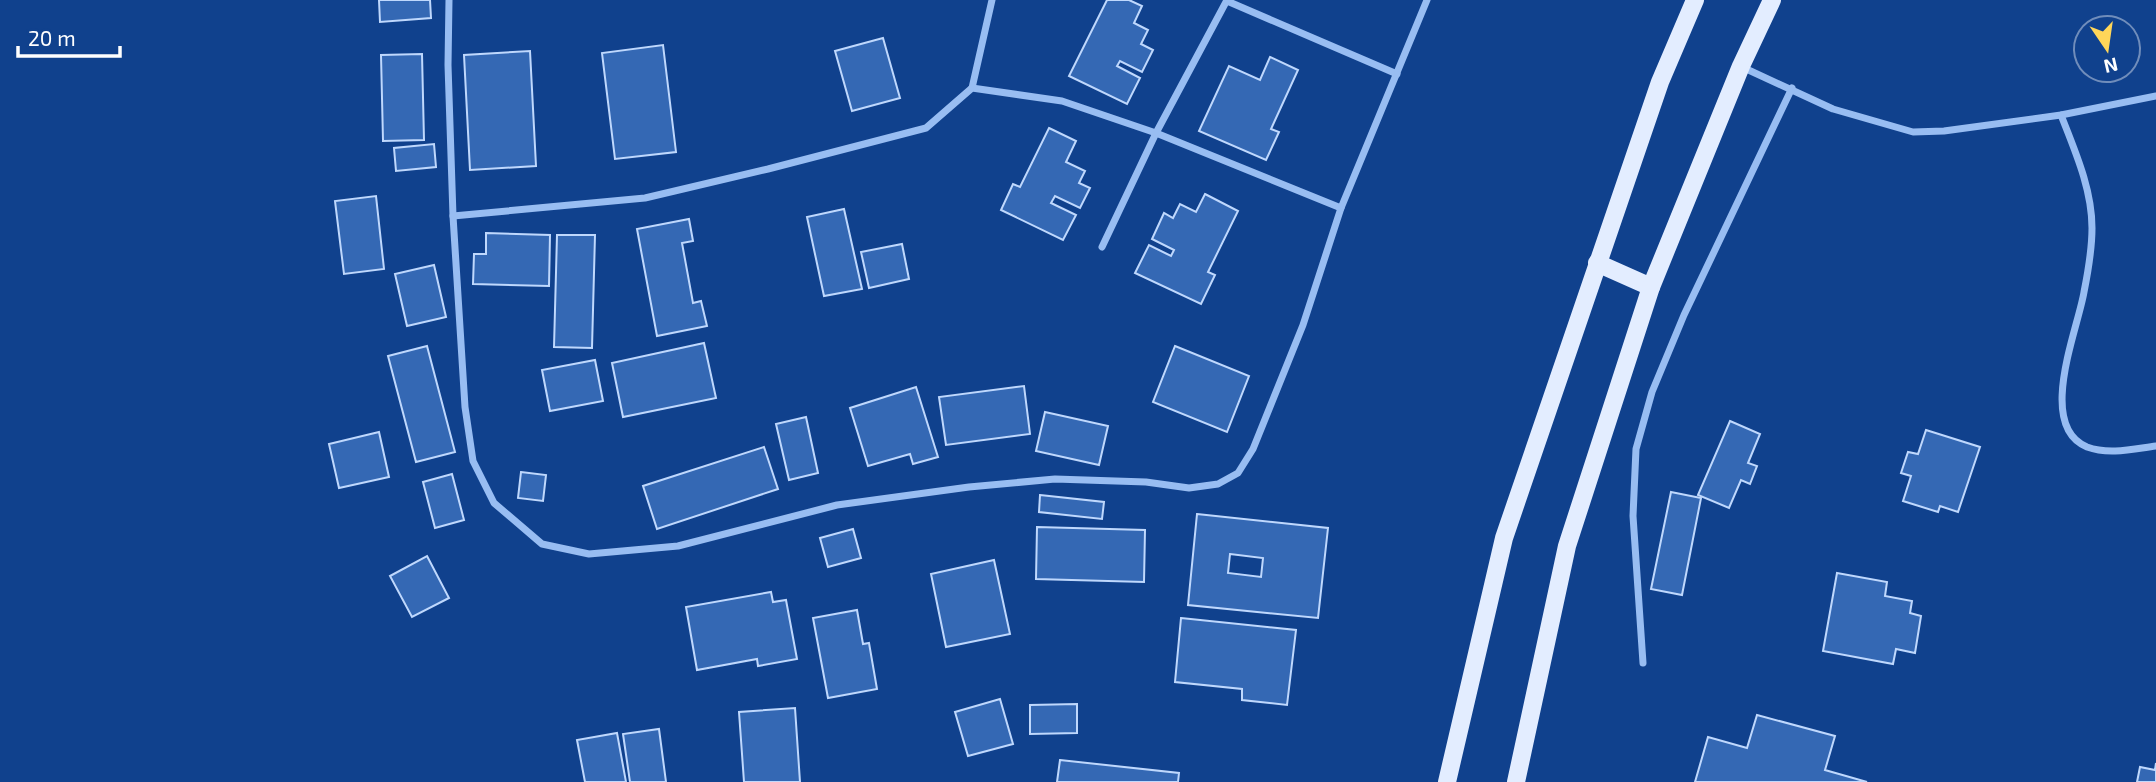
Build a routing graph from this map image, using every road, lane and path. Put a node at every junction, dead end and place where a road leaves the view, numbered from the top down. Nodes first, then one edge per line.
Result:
1 (449, 0) edge
2 (992, 0) edge
3 (1427, 0) edge
4 (1695, 0) edge
5 (1772, 0) edge
6 (1227, 1) edge
7 (1741, 66) junction
8 (1397, 74) junction
9 (972, 88) junction
10 (1792, 89) junction
11 (2156, 96) edge
12 (2061, 115) junction
13 (1156, 133) junction
14 (1341, 208) junction
15 (453, 216) junction
16 (1102, 247) dead end
17 (1597, 263) junction
18 (1651, 287) junction
19 (2156, 446) edge
20 (1643, 663) dead end
21 (1447, 782) edge
22 (1516, 782) edge

1 - 15 street
2 - 9 street
3 - 8 street
4 - 17 main road
5 - 7 main road
6 - 8 street
6 - 13 street
7 - 10 street
7 - 18 main road
8 - 14 street
9 - 13 street
9 - 15 street
10 - 12 street
10 - 20 street
11 - 12 street
12 - 19 street
13 - 14 street
13 - 16 street
14 - 15 street
17 - 18 main road
17 - 21 main road
18 - 22 main road

